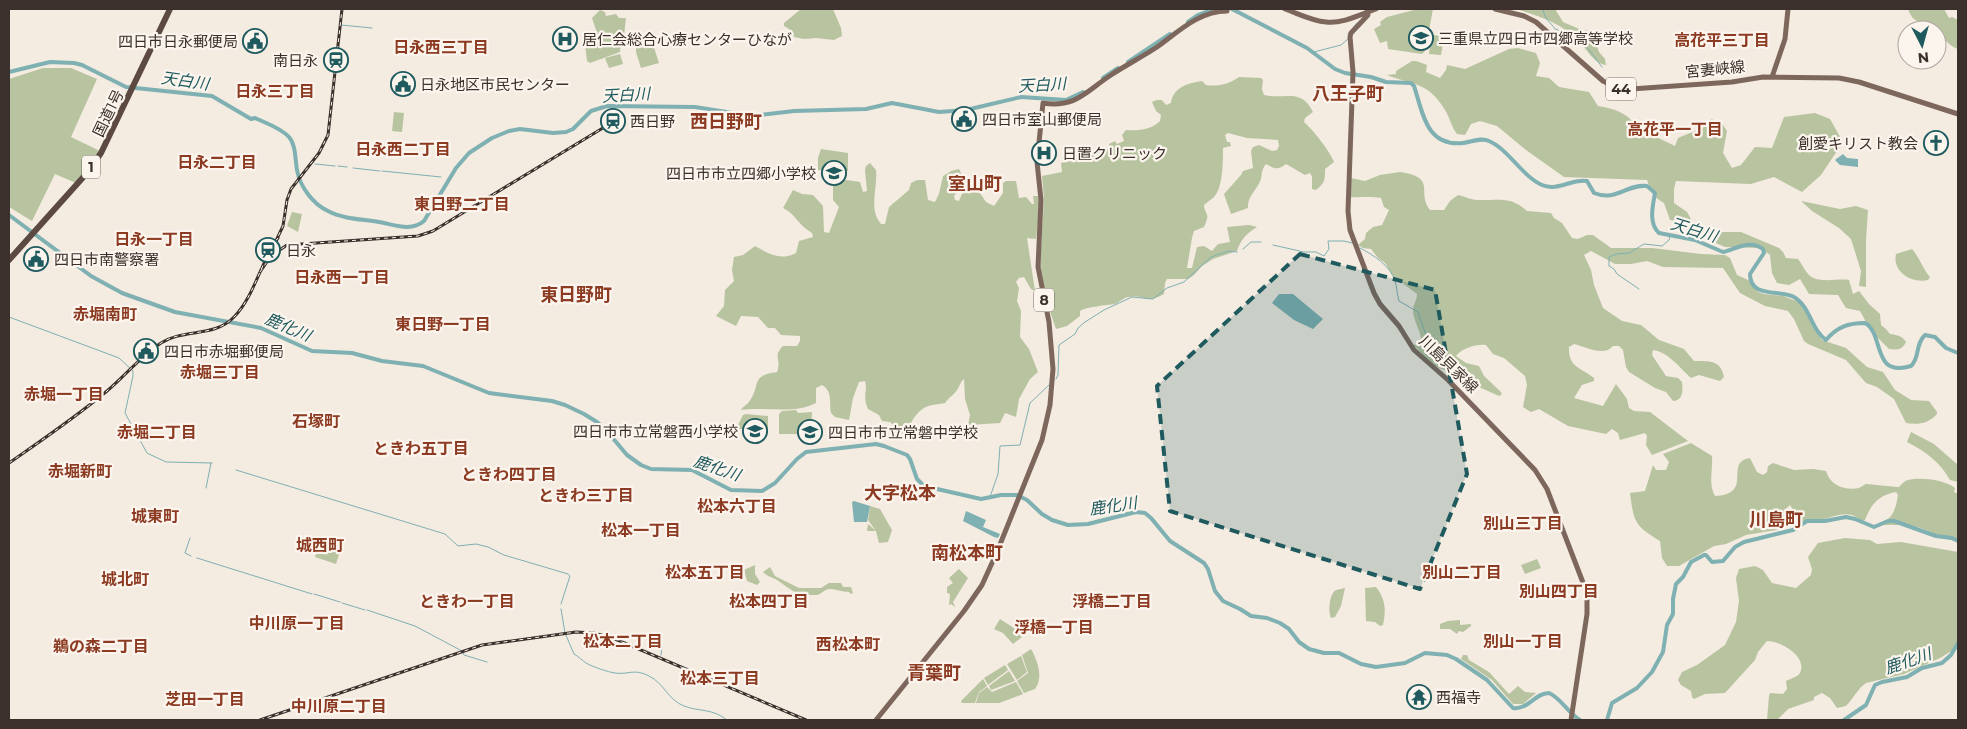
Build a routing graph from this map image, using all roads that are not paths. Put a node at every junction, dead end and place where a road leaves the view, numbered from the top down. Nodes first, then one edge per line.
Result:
1 (170, 9) edge
2 (1285, 9) edge
3 (1376, 9) edge
4 (1495, 9) edge
5 (1788, 9) edge
6 (1227, 10) edge
7 (1367, 12) junction
8 (1772, 76) junction
9 (1958, 114) edge
10 (9, 260) edge
11 (876, 720) edge
12 (1572, 720) edge

1 - 10 highway, 国道1号 / 1
2 - 7 main road
3 - 7 main road
4 - 8 main road, 宮妻峡線 / 44
5 - 8 main road
6 - 11 main road, 8
7 - 12 main road, 川島貝家線
8 - 9 main road, 宮妻峡線 / 44

